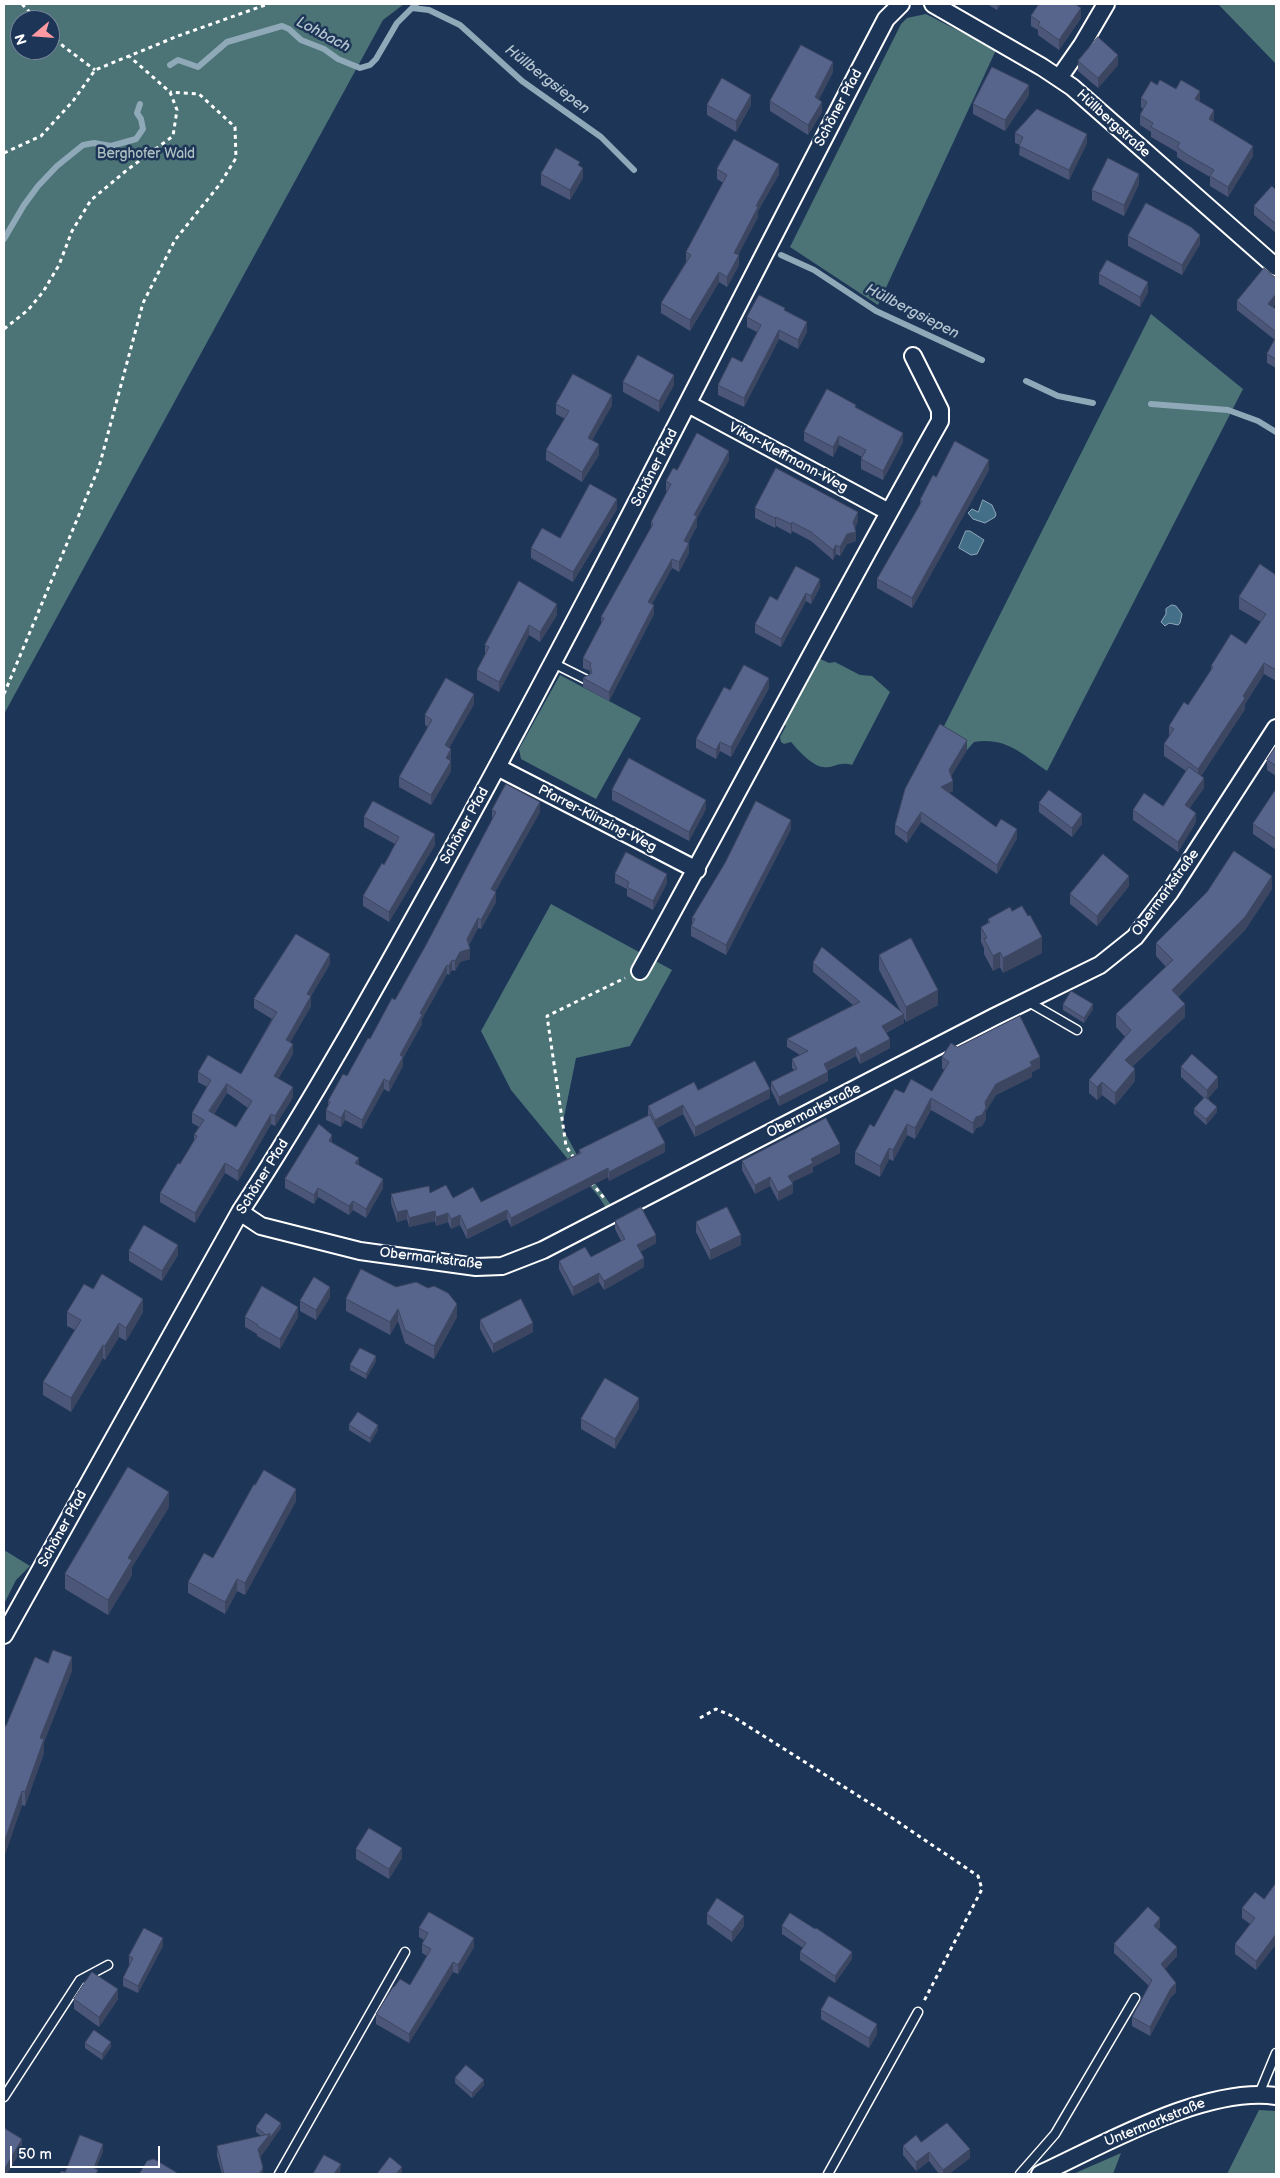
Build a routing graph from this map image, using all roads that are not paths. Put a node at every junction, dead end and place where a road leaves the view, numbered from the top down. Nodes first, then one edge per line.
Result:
1 (901, 4) edge
2 (934, 4) edge
3 (1106, 4) edge
4 (1059, 78) junction
5 (1276, 268) edge
6 (913, 356) dead end
7 (688, 404) junction
8 (888, 512) junction
9 (553, 663) junction
10 (587, 680) edge
11 (1276, 728) edge
12 (497, 767) junction
13 (697, 870) junction
14 (640, 971) road end
15 (1026, 1001) junction
16 (1076, 1030) dead end
17 (240, 1212) junction
18 (4, 1636) edge
19 (405, 1952) dead end
20 (108, 1966) dead end
21 (1135, 1998) dead end
22 (918, 2012) road end
23 (1276, 2053) edge
24 (1259, 2094) junction
25 (1276, 2096) edge
26 (4, 2097) edge
27 (279, 2174) edge
28 (828, 2174) edge
29 (1020, 2174) edge
30 (1040, 2174) edge

1 - 7 street, Schöner Pfad
2 - 4 street, Hüllbergstraße
3 - 4 street
4 - 5 street, Hüllbergstraße
6 - 8 street
7 - 8 street, Vikar-Kleffmann-Weg
7 - 9 street, Schöner Pfad
8 - 13 street
9 - 10 lane
9 - 12 street, Schöner Pfad
11 - 15 street, Obermarkstraße
12 - 13 street, Pfarrer-Klinzing-Weg
12 - 17 street, Schöner Pfad
13 - 14 street
15 - 16 lane
15 - 17 street, Obermarkstraße
17 - 18 street, Schöner Pfad
19 - 27 lane
20 - 26 lane
21 - 29 lane
22 - 28 lane
23 - 24 lane
24 - 25 street, Untermarkstraße
24 - 30 street, Untermarkstraße

